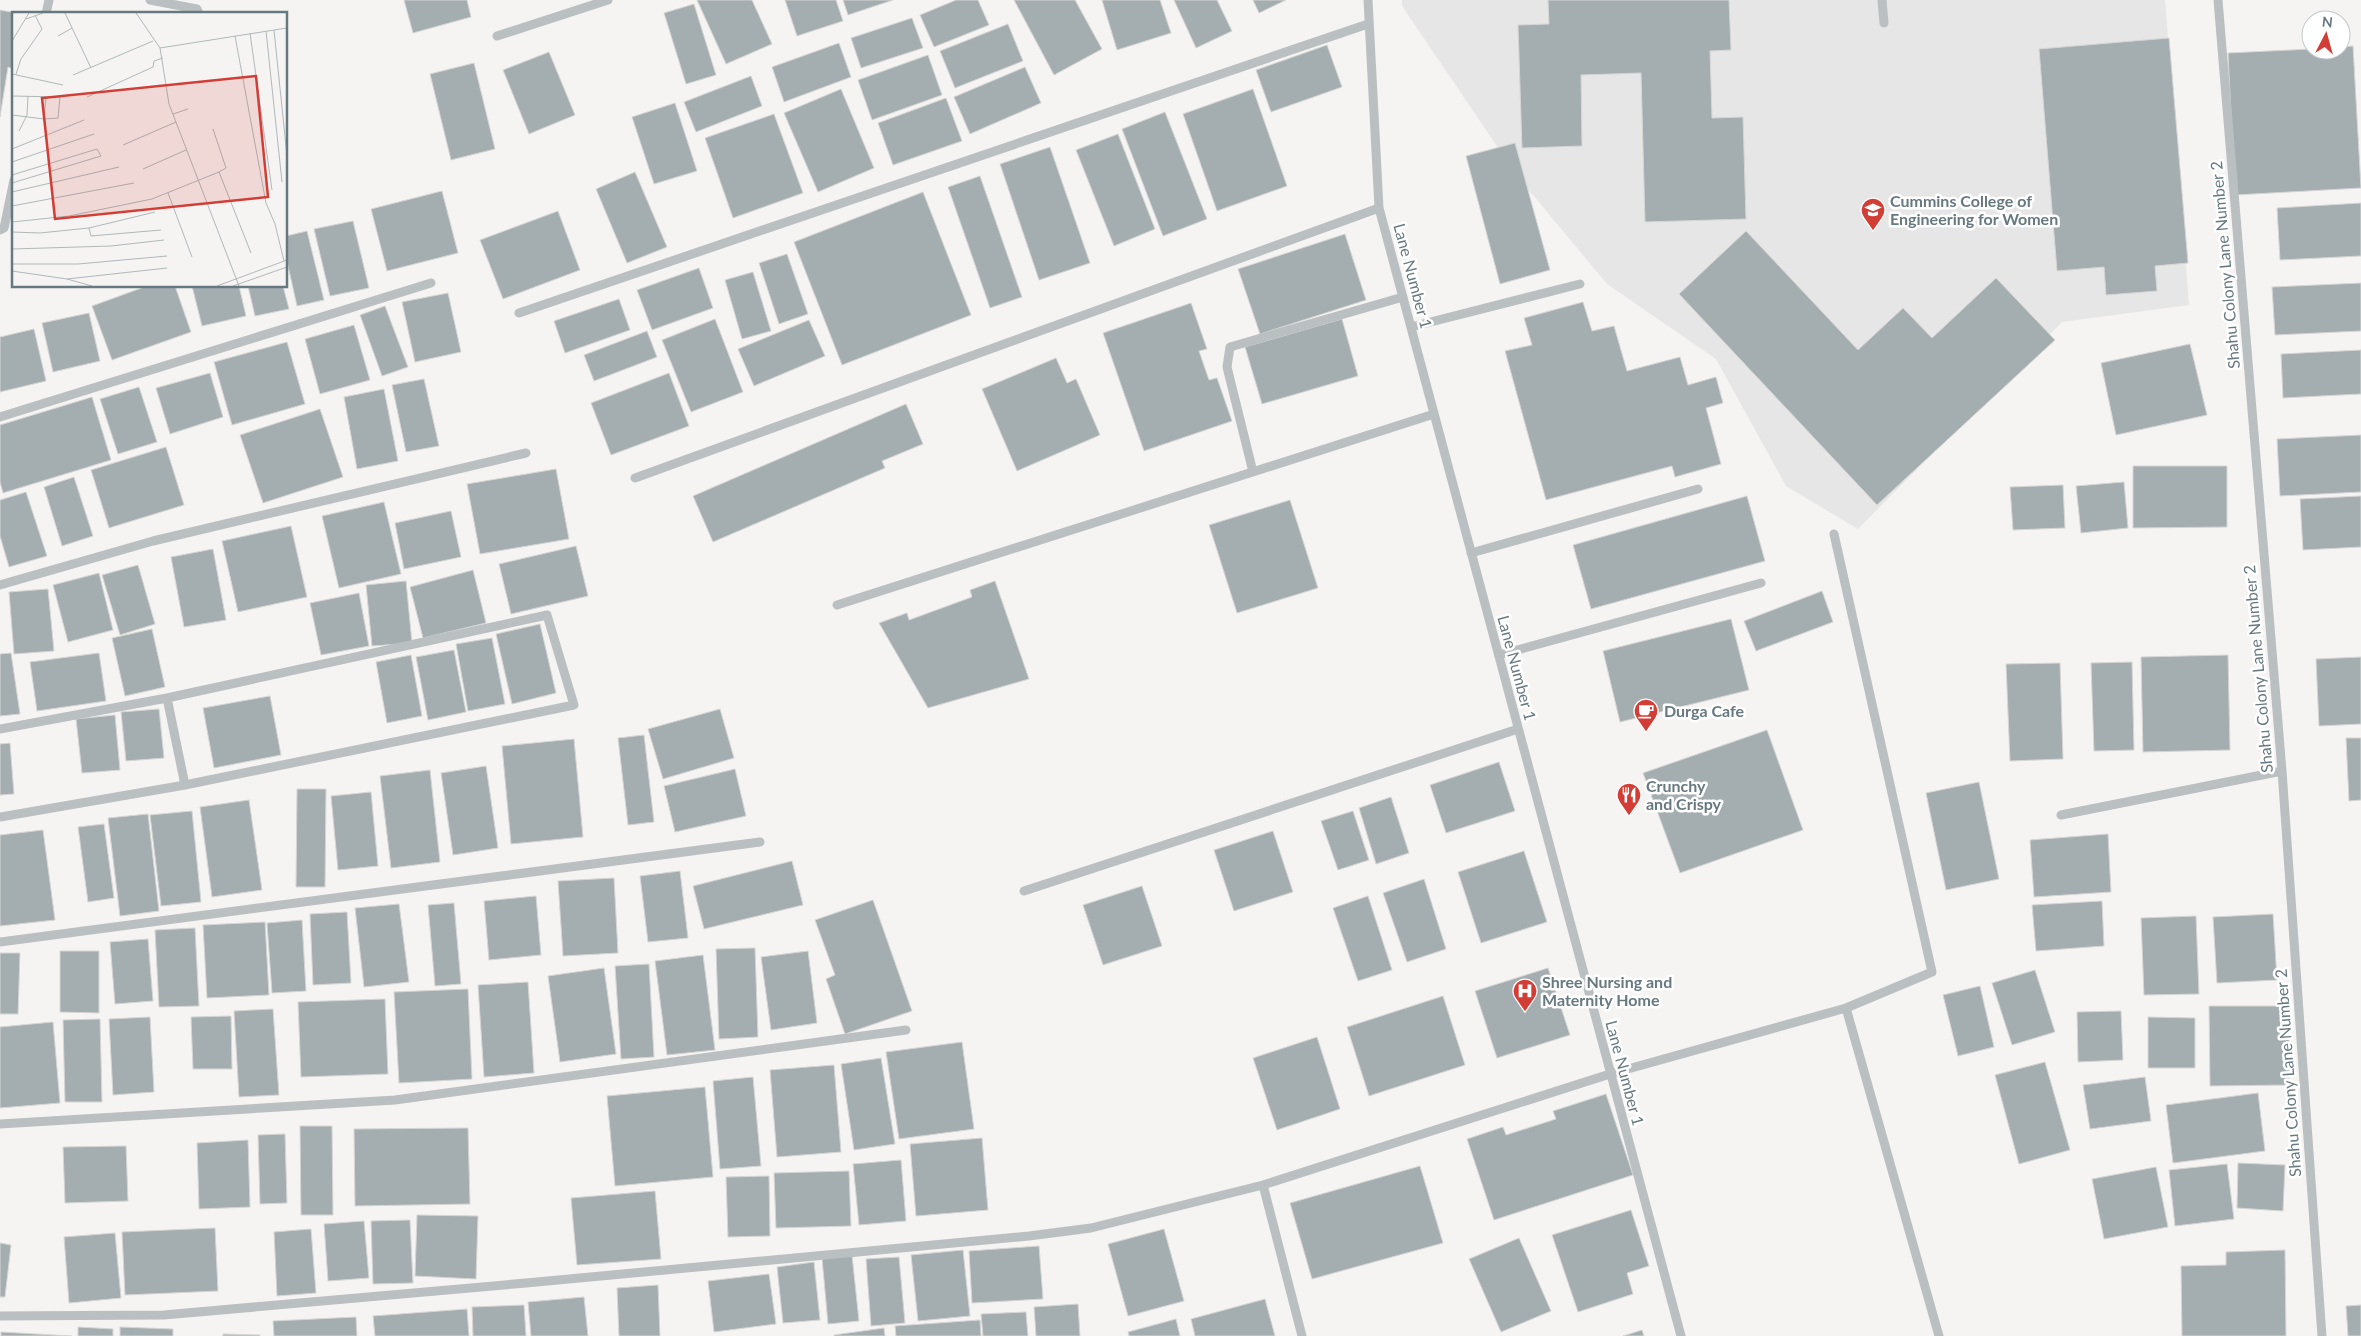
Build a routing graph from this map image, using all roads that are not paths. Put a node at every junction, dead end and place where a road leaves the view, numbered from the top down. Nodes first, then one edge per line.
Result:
1 (150, 0) edge
2 (608, 0) edge
3 (1368, 0) edge
4 (1882, 0) edge
5 (2218, 0) edge
6 (198, 12) edge
7 (1884, 22) dead end
8 (1368, 24) junction
9 (497, 36) dead end
10 (12, 188) edge
11 (1379, 208) junction
12 (2, 229) edge
13 (431, 283) dead end
14 (1580, 284) dead end
15 (1403, 297) junction
16 (519, 313) dead end
17 (1411, 327) junction
18 (1434, 414) junction
19 (0, 417) edge
20 (526, 453) dead end
21 (1253, 472) junction
22 (635, 478) dead end
23 (1698, 489) dead end
24 (1834, 534) dead end
25 (1471, 553) junction
26 (1761, 583) dead end
27 (0, 585) edge
28 (837, 605) dead end
29 (1499, 655) junction
30 (167, 698) junction
31 (0, 729) edge
32 (1518, 729) junction
33 (2282, 771) junction
34 (186, 785) junction
35 (2060, 814) dead end
36 (0, 817) edge
37 (760, 842) dead end
38 (1024, 891) dead end
39 (0, 942) edge
40 (1846, 1008) junction
41 (906, 1030) dead end
42 (1610, 1074) junction
43 (0, 1124) edge
44 (1263, 1185) junction
45 (0, 1316) edge
46 (1302, 1336) edge
47 (1680, 1336) edge
48 (1939, 1336) edge
49 (2322, 1336) edge

1 - 6 street
2 - 9 street
3 - 8 street, Lane Number 1
4 - 7 street
5 - 33 street, Shahu Colony Lane Number 2
8 - 11 street, Lane Number 1
8 - 16 street
10 - 12 street
11 - 15 street, Lane Number 1
11 - 22 street
13 - 19 street
14 - 17 street
15 - 17 street, Lane Number 1
15 - 21 street
17 - 18 street, Lane Number 1
18 - 21 street
18 - 25 street, Lane Number 1
20 - 27 street
21 - 28 street
23 - 25 street
24 - 40 street
25 - 29 street, Lane Number 1
26 - 29 street
29 - 32 street, Lane Number 1
30 - 31 street
30 - 34 street
30 - 34 street
32 - 38 street
32 - 42 street, Lane Number 1
33 - 35 street
33 - 49 street, Shahu Colony Lane Number 2
34 - 36 street
37 - 39 street
40 - 42 street
40 - 48 street
41 - 43 street
42 - 44 street
42 - 47 street, Lane Number 1
44 - 45 street
44 - 46 street

